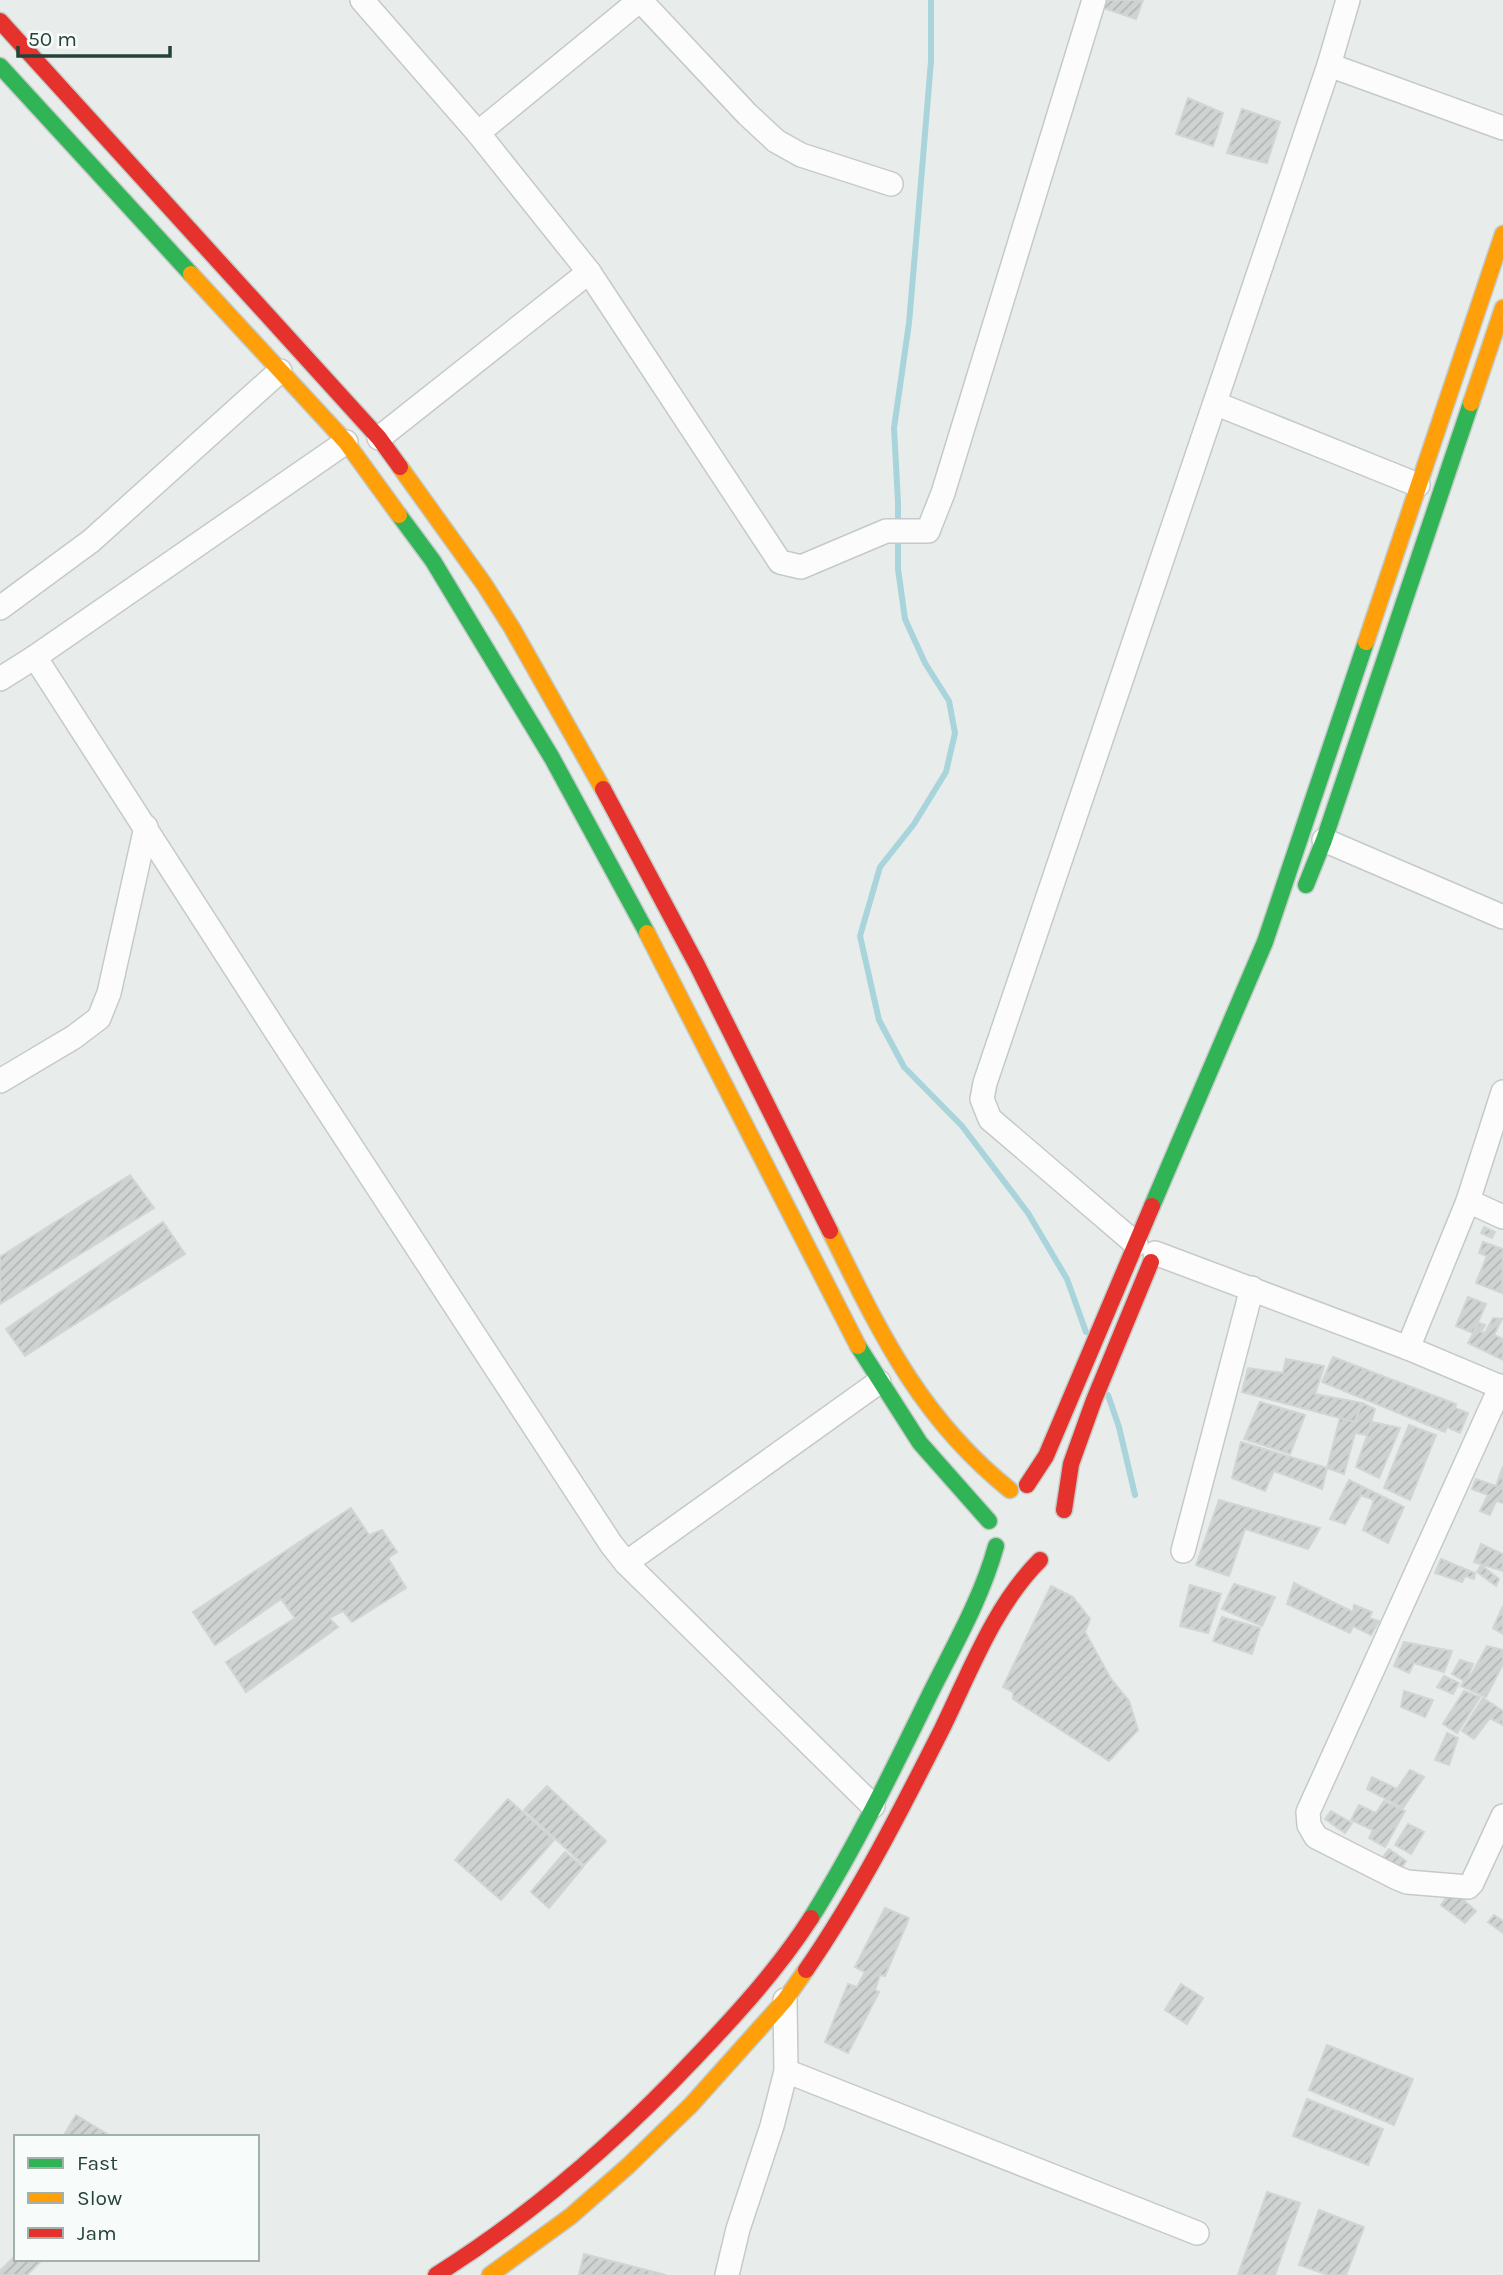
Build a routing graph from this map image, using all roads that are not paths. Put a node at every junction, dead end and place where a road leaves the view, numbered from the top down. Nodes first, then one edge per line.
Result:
1 (362, 0) edge
2 (640, 0) edge
3 (1094, 0) edge
4 (1348, 0) edge
5 (0, 21) edge
6 (1329, 65) junction
7 (0, 66) edge
8 (1503, 128) edge
9 (478, 133) junction
10 (891, 184) dead end
11 (1503, 233) edge
12 (589, 272) junction
13 (1503, 308) edge
14 (279, 371) junction
15 (1217, 404) junction
16 (379, 438) junction
17 (346, 442) junction
18 (1419, 485) junction
19 (0, 608) edge
20 (36, 657) junction
21 (0, 679) edge
22 (146, 827) junction
23 (1324, 840) junction
24 (1299, 904) dead end
25 (1503, 917) edge
26 (0, 1081) edge
27 (1503, 1092) edge
28 (1468, 1201) junction
29 (1503, 1217) edge
30 (1150, 1246) junction
31 (1252, 1288) junction
32 (1408, 1348) junction
33 (879, 1382) junction
34 (1502, 1387) edge
35 (1027, 1485) junction
36 (998, 1504) junction
37 (996, 1546) junction
38 (1182, 1551) dead end
39 (626, 1563) junction
40 (873, 1806) junction
41 (1503, 1816) edge
42 (785, 2000) junction
43 (786, 2071) junction
44 (1197, 2233) dead end
45 (436, 2275) edge
46 (490, 2275) edge
47 (727, 2275) edge

1 - 9 street
2 - 9 street
2 - 10 street
3 - 12 street
4 - 6 street
5 - 16 main road
6 - 8 street
6 - 15 street
7 - 14 main road
9 - 12 street
11 - 18 main road
12 - 16 street
13 - 23 main road
14 - 17 main road
14 - 19 street
15 - 18 street
15 - 30 street
16 - 36 main road
17 - 20 street
17 - 33 main road
18 - 30 main road
20 - 21 street
20 - 22 street
22 - 26 street
22 - 39 street
23 - 24 main road
23 - 25 street
27 - 28 street
28 - 29 street
28 - 32 street
30 - 31 street
30 - 35 main road
30 - 35 main road
31 - 32 street
31 - 38 street
32 - 34 street
33 - 36 main road
33 - 39 street
34 - 41 street
35 - 36 main road
36 - 37 main road
37 - 40 main road
37 - 42 main road
39 - 40 street
40 - 45 main road
42 - 43 street
42 - 46 main road
43 - 44 street
43 - 47 street

